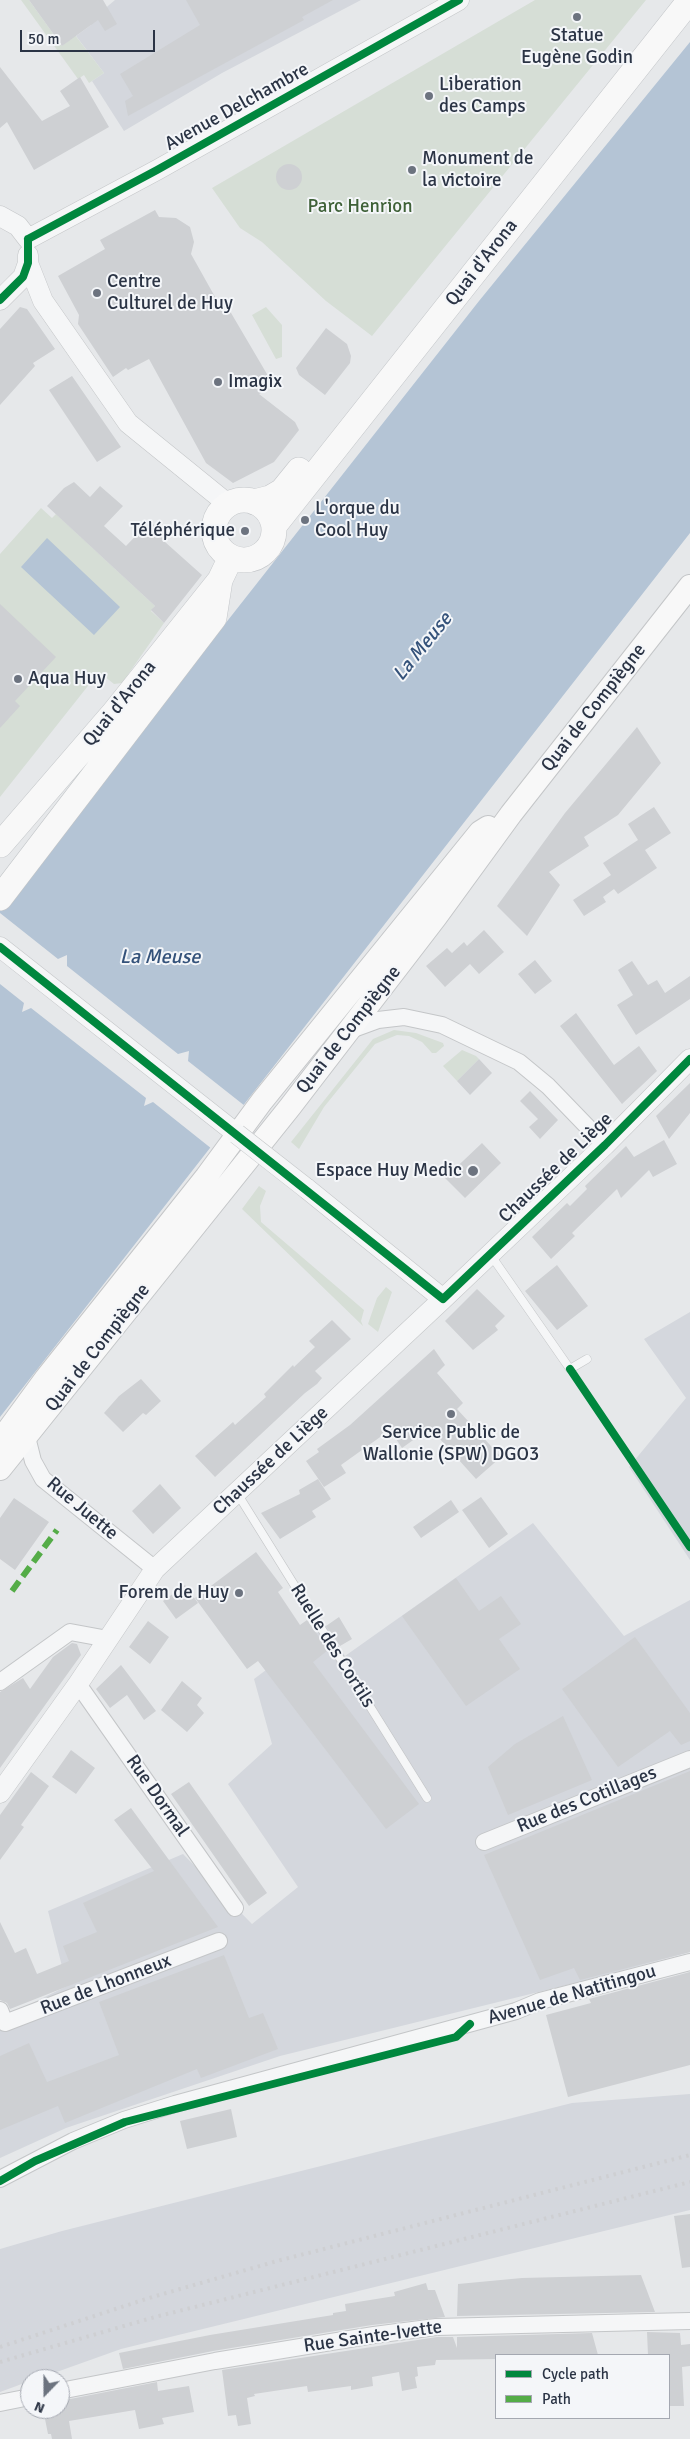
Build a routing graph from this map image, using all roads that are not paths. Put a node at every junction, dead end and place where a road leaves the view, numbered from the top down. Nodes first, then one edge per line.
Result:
1 (459, 0) edge
2 (671, 0) edge
3 (690, 0) edge
4 (0, 216) edge
5 (28, 239) junction
6 (28, 263) junction
7 (6, 295) edge
8 (43, 301) junction
9 (254, 502) junction
10 (229, 505) junction
11 (274, 526) junction
12 (230, 557) junction
13 (220, 580) junction
14 (690, 586) edge
15 (511, 814) junction
16 (0, 845) edge
17 (2, 894) edge
18 (0, 947) edge
19 (348, 1031) junction
20 (690, 1059) edge
21 (238, 1134) junction
22 (605, 1145) junction
23 (490, 1254) junction
24 (443, 1299) junction
25 (587, 1359) dead end
26 (27, 1437) junction
27 (0, 1441) edge
28 (0, 1469) edge
29 (237, 1494) junction
30 (155, 1569) junction
31 (108, 1639) junction
32 (0, 1682) edge
33 (78, 1684) junction
34 (690, 1759) edge
35 (0, 1793) edge
36 (427, 1798) dead end
37 (484, 1842) dead end
38 (235, 1908) dead end
39 (219, 1941) dead end
40 (690, 1962) edge
41 (0, 2010) edge
42 (0, 2179) edge
43 (690, 2321) edge
44 (70, 2389) edge
45 (20, 2399) edge
46 (0, 2403) edge

1 - 5 street, Avenue Delchambre
2 - 9 main road, Quai d'Arona
3 - 11 main road, Quai d'Arona
4 - 5 street
5 - 6 street
6 - 7 street
6 - 8 street
7 - 8 street
8 - 10 street
9 - 10 main road
9 - 11 main road
10 - 12 main road
11 - 12 main road
12 - 13 main road, Quai d'Arona
13 - 16 main road, Quai d'Arona
13 - 17 main road
14 - 15 main road, Quai de Compiègne
15 - 19 main road, Quai de Compiègne
15 - 21 main road
18 - 21 street
19 - 22 street
19 - 26 main road, Quai de Compiègne
20 - 22 street, Chaussée de Liège
21 - 24 street, bridge
21 - 27 main road
22 - 23 street, Chaussée de Liège
23 - 24 street, Chaussée de Liège
23 - 25 lane
24 - 29 street, Chaussée de Liège
26 - 28 main road, Quai de Compiègne
26 - 30 street, Rue Juette
29 - 30 street, Chaussée de Liège
29 - 36 lane, Ruelle des Cortils
30 - 31 street, Chaussée de Liège
31 - 32 street
31 - 33 street, Chaussée de Liège
33 - 35 street, Chaussée de Liège
33 - 38 street, Rue Dormal
34 - 37 street, Rue des Cotillages
39 - 41 street, Rue de Lhonneux
40 - 42 street, Avenue de Natitingou
43 - 44 street, Rue Sainte-Ivette
45 - 46 street

